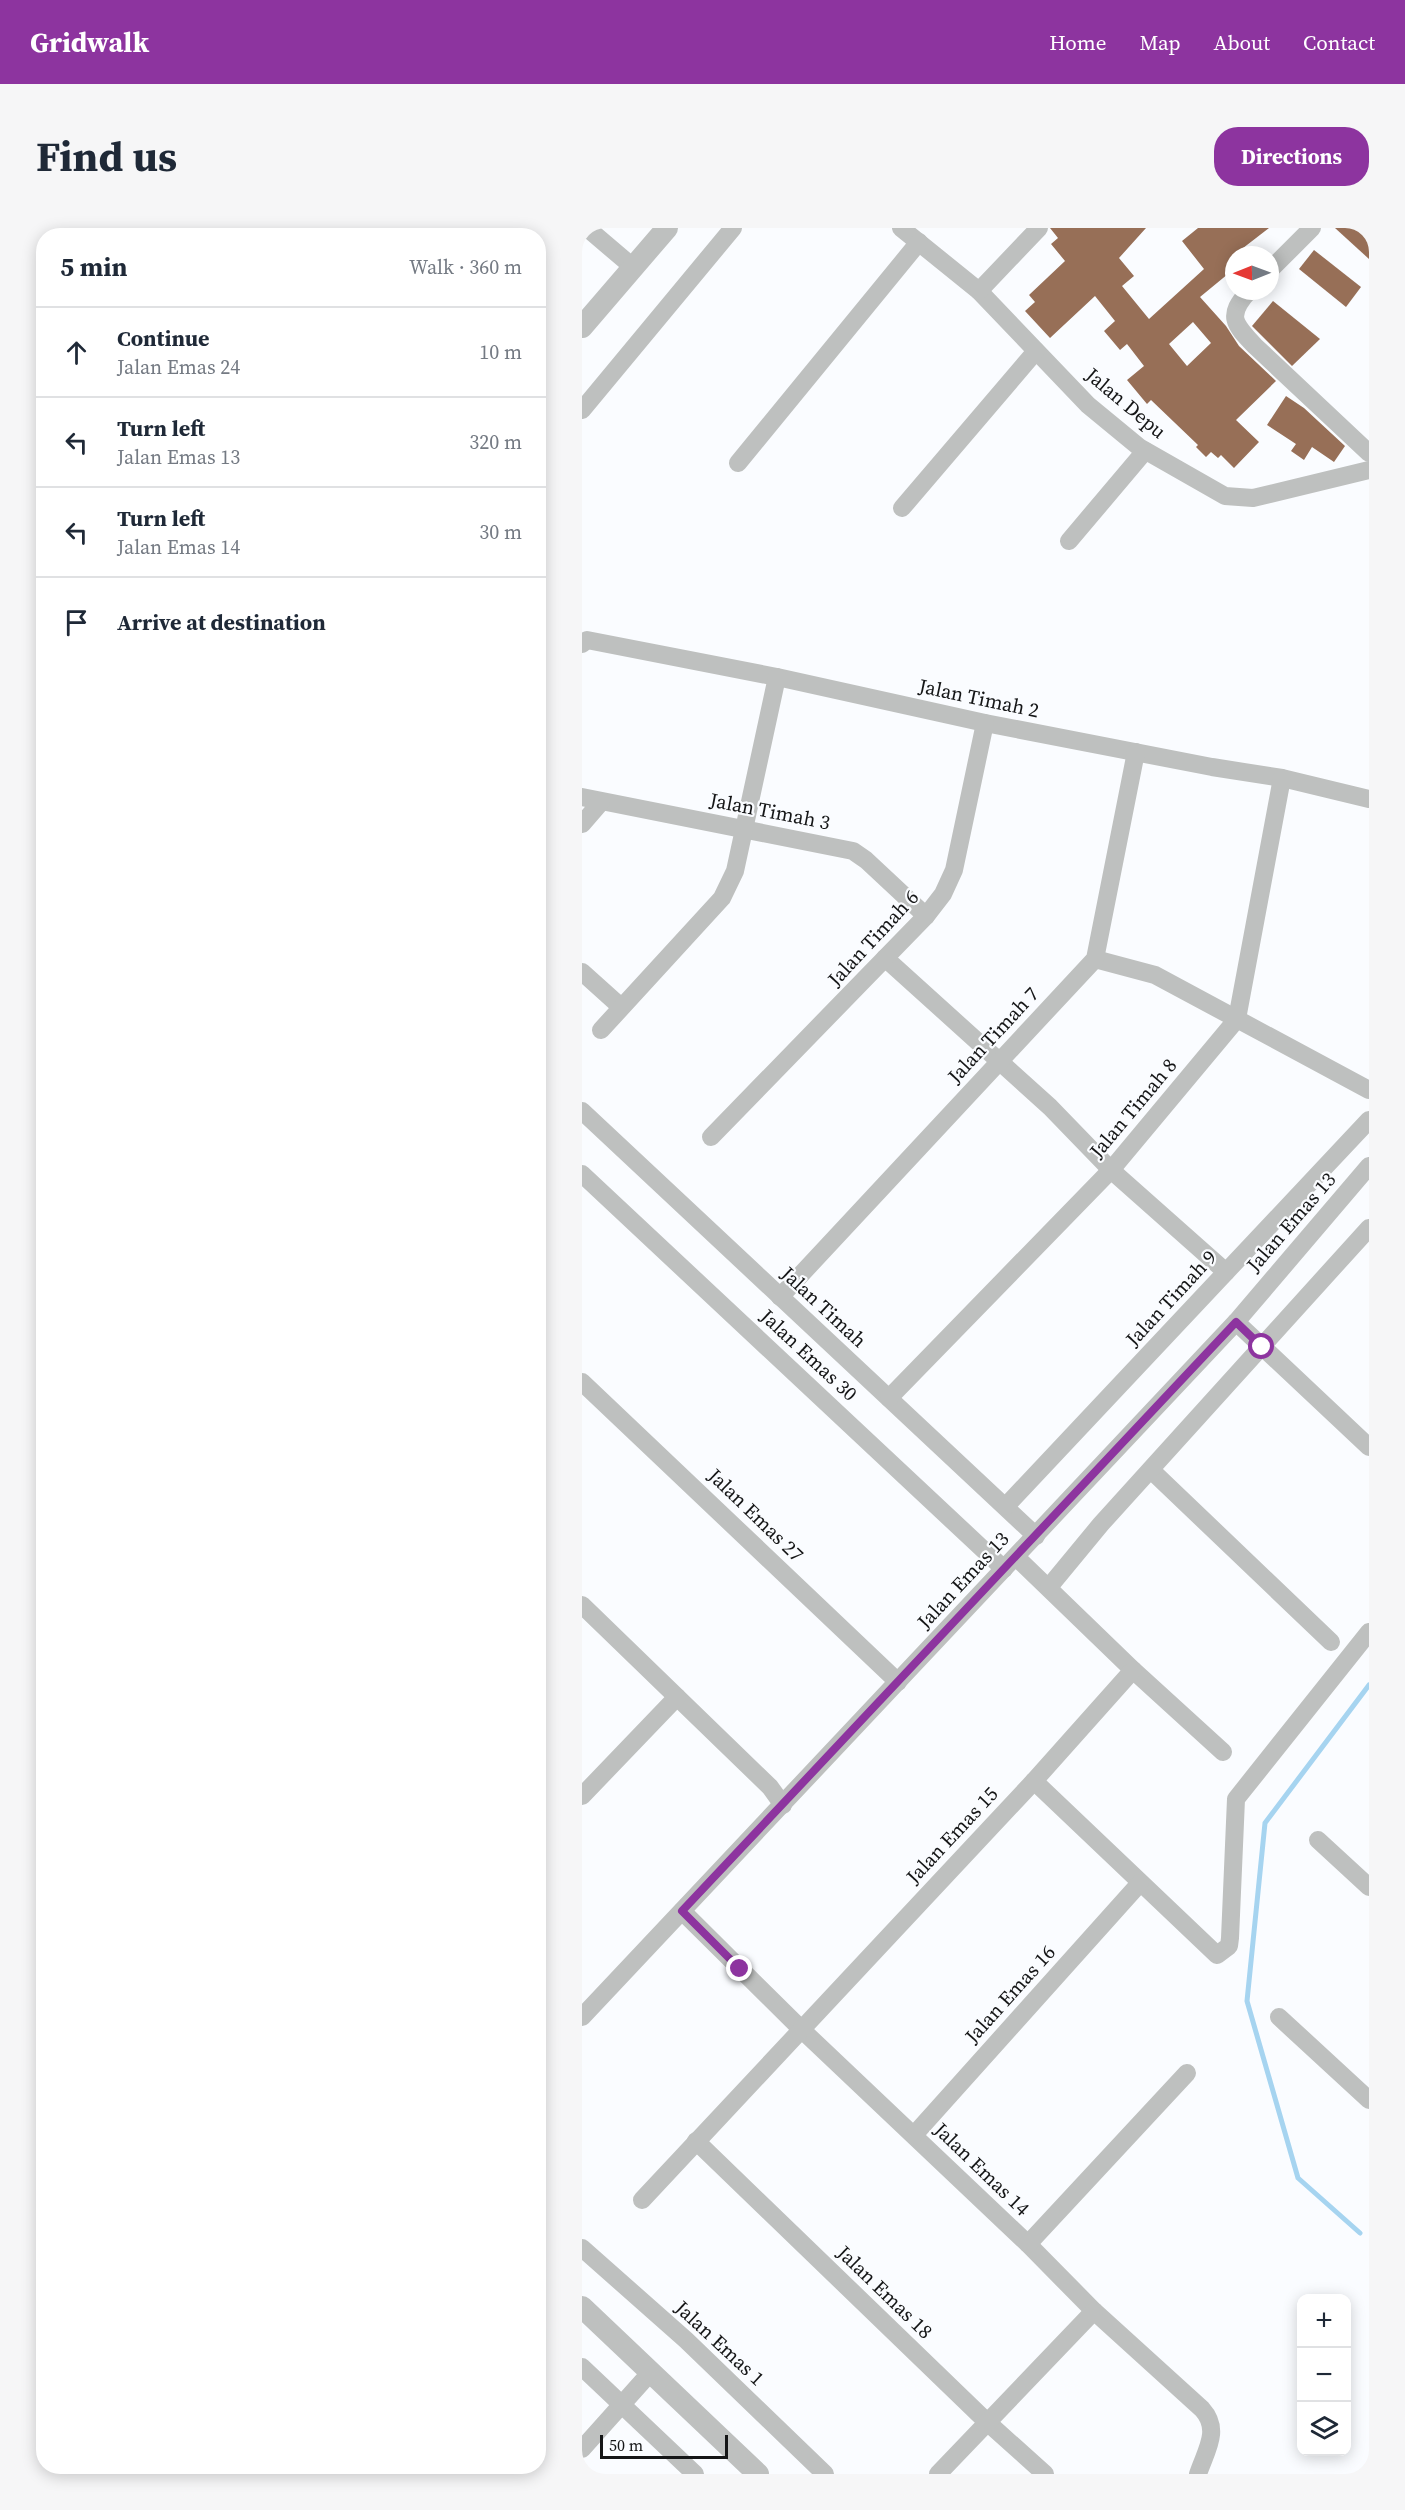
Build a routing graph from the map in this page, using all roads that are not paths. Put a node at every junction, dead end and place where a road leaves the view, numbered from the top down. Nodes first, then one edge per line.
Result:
1 (587, 228) edge
2 (667, 228) edge
3 (733, 228) edge
4 (901, 228) edge
5 (1039, 228) edge
6 (1312, 228) edge
7 (919, 243) junction
8 (1279, 261) edge
9 (634, 268) junction
10 (979, 291) junction
11 (1241, 300) edge
12 (582, 327) edge
13 (1036, 351) junction
14 (582, 410) edge
15 (1145, 451) junction
16 (1369, 453) edge
17 (738, 463) dead end
18 (1369, 470) edge
19 (902, 508) dead end
20 (1069, 541) dead end
21 (584, 639) edge
22 (777, 677) junction
23 (985, 723) junction
24 (1136, 752) junction
25 (1282, 778) junction
26 (582, 797) edge
27 (1369, 799) edge
28 (601, 802) junction
29 (582, 824) edge
30 (743, 829) junction
31 (927, 916) junction
32 (885, 958) junction
33 (1095, 959) junction
34 (582, 972) edge
35 (621, 1007) junction
36 (1237, 1019) junction
37 (601, 1030) dead end
38 (1000, 1060) junction
39 (1369, 1090) edge
40 (1369, 1120) edge
41 (586, 1122) edge
42 (711, 1137) dead end
43 (1369, 1166) edge
44 (1111, 1170) junction
45 (582, 1174) edge
46 (1369, 1228) edge
47 (1226, 1272) junction
48 (780, 1297) junction
49 (1236, 1322) junction
50 (1262, 1347) junction
51 (582, 1382) edge
52 (890, 1398) junction
53 (1369, 1447) edge
54 (1151, 1470) junction
55 (1006, 1506) junction
56 (1036, 1536) junction
57 (1010, 1563) junction
58 (1049, 1587) junction
59 (586, 1617) edge
60 (1369, 1632) edge
61 (1331, 1642) dead end
62 (1133, 1670) junction
63 (898, 1682) junction
64 (677, 1697) junction
65 (1223, 1752) dead end
66 (1034, 1781) junction
67 (582, 1796) edge
68 (783, 1805) junction
69 (1318, 1840) dead end
70 (1140, 1883) junction
71 (1369, 1887) edge
72 (682, 1911) junction
73 (582, 2017) edge
74 (1279, 2017) dead end
75 (801, 2029) junction
76 (1187, 2073) dead end
77 (1369, 2100) edge
78 (914, 2135) junction
79 (696, 2141) junction
80 (642, 2200) dead end
81 (1028, 2244) junction
82 (582, 2248) edge
83 (582, 2307) edge
84 (1094, 2311) junction
85 (582, 2367) edge
86 (650, 2373) junction
87 (621, 2405) junction
88 (986, 2421) junction
89 (582, 2449) edge
90 (695, 2474) edge
91 (758, 2474) edge
92 (825, 2474) edge
93 (938, 2474) edge
94 (1044, 2474) edge
95 (1198, 2474) edge

1 - 9 street
2 - 9 street
3 - 14 street
4 - 7 street, Jalan Depu
5 - 10 street
6 - 8 street
7 - 10 street, Jalan Depu
7 - 17 street
9 - 12 street
10 - 13 street, Jalan Depu
11 - 16 street
13 - 15 street, Jalan Depu
13 - 19 street
15 - 18 street, Jalan Depu
15 - 20 street
21 - 22 street, Jalan Timah 2
22 - 23 street, Jalan Timah 2
22 - 30 street
23 - 24 street, Jalan Timah 2
23 - 31 street, Jalan Timah 6
24 - 25 street, Jalan Timah 2
24 - 33 street
25 - 27 street, Jalan Timah 2
25 - 36 street, Jalan Timah 8
26 - 28 street, Jalan Timah 3
28 - 29 street
28 - 30 street, Jalan Timah 3
30 - 31 street, Jalan Timah 3
30 - 35 street
31 - 32 street, Jalan Timah 6
32 - 38 street
32 - 42 street, Jalan Timah 6
33 - 36 street
33 - 38 street, Jalan Timah 7
34 - 35 street
35 - 37 street
36 - 39 street
36 - 44 street, Jalan Timah 8
38 - 44 street
38 - 48 street, Jalan Timah 7
40 - 47 street, Jalan Timah 9
41 - 48 street, Jalan Timah
43 - 49 street, Jalan Emas 13
44 - 47 street
44 - 52 street, Jalan Timah 8
45 - 57 street, Jalan Emas 30
46 - 50 street
47 - 55 street, Jalan Timah 9
48 - 52 street, Jalan Timah
49 - 50 street
49 - 56 street, Jalan Emas 13
50 - 53 street
50 - 54 street
51 - 63 street, Jalan Emas 27
52 - 55 street, Jalan Timah
54 - 58 street
54 - 61 street
55 - 56 street, Jalan Timah
56 - 57 street, Jalan Emas 13
57 - 58 street, Jalan Emas 30
57 - 63 street, Jalan Emas 13
58 - 62 street, Jalan Emas 30
59 - 64 street
60 - 70 street
62 - 65 street, Jalan Emas 30
62 - 66 street, Jalan Emas 15
63 - 68 street, Jalan Emas 13
64 - 67 street
64 - 68 street
66 - 70 street
66 - 75 street, Jalan Emas 15
68 - 72 street, Jalan Emas 13
69 - 71 street
70 - 78 street, Jalan Emas 16
72 - 73 street, Jalan Emas 13
72 - 75 street, Jalan Emas 14
74 - 77 street
75 - 78 street, Jalan Emas 14
75 - 79 street
76 - 81 street
78 - 81 street, Jalan Emas 14
79 - 80 street
79 - 88 street, Jalan Emas 18
81 - 84 street, Jalan Emas 14
82 - 92 street, Jalan Emas 1
83 - 86 street
84 - 88 street
84 - 95 street, Jalan Emas 14
85 - 87 street
86 - 87 street
86 - 91 street
87 - 89 street
87 - 90 street
88 - 93 street
88 - 94 street, Jalan Emas 18

